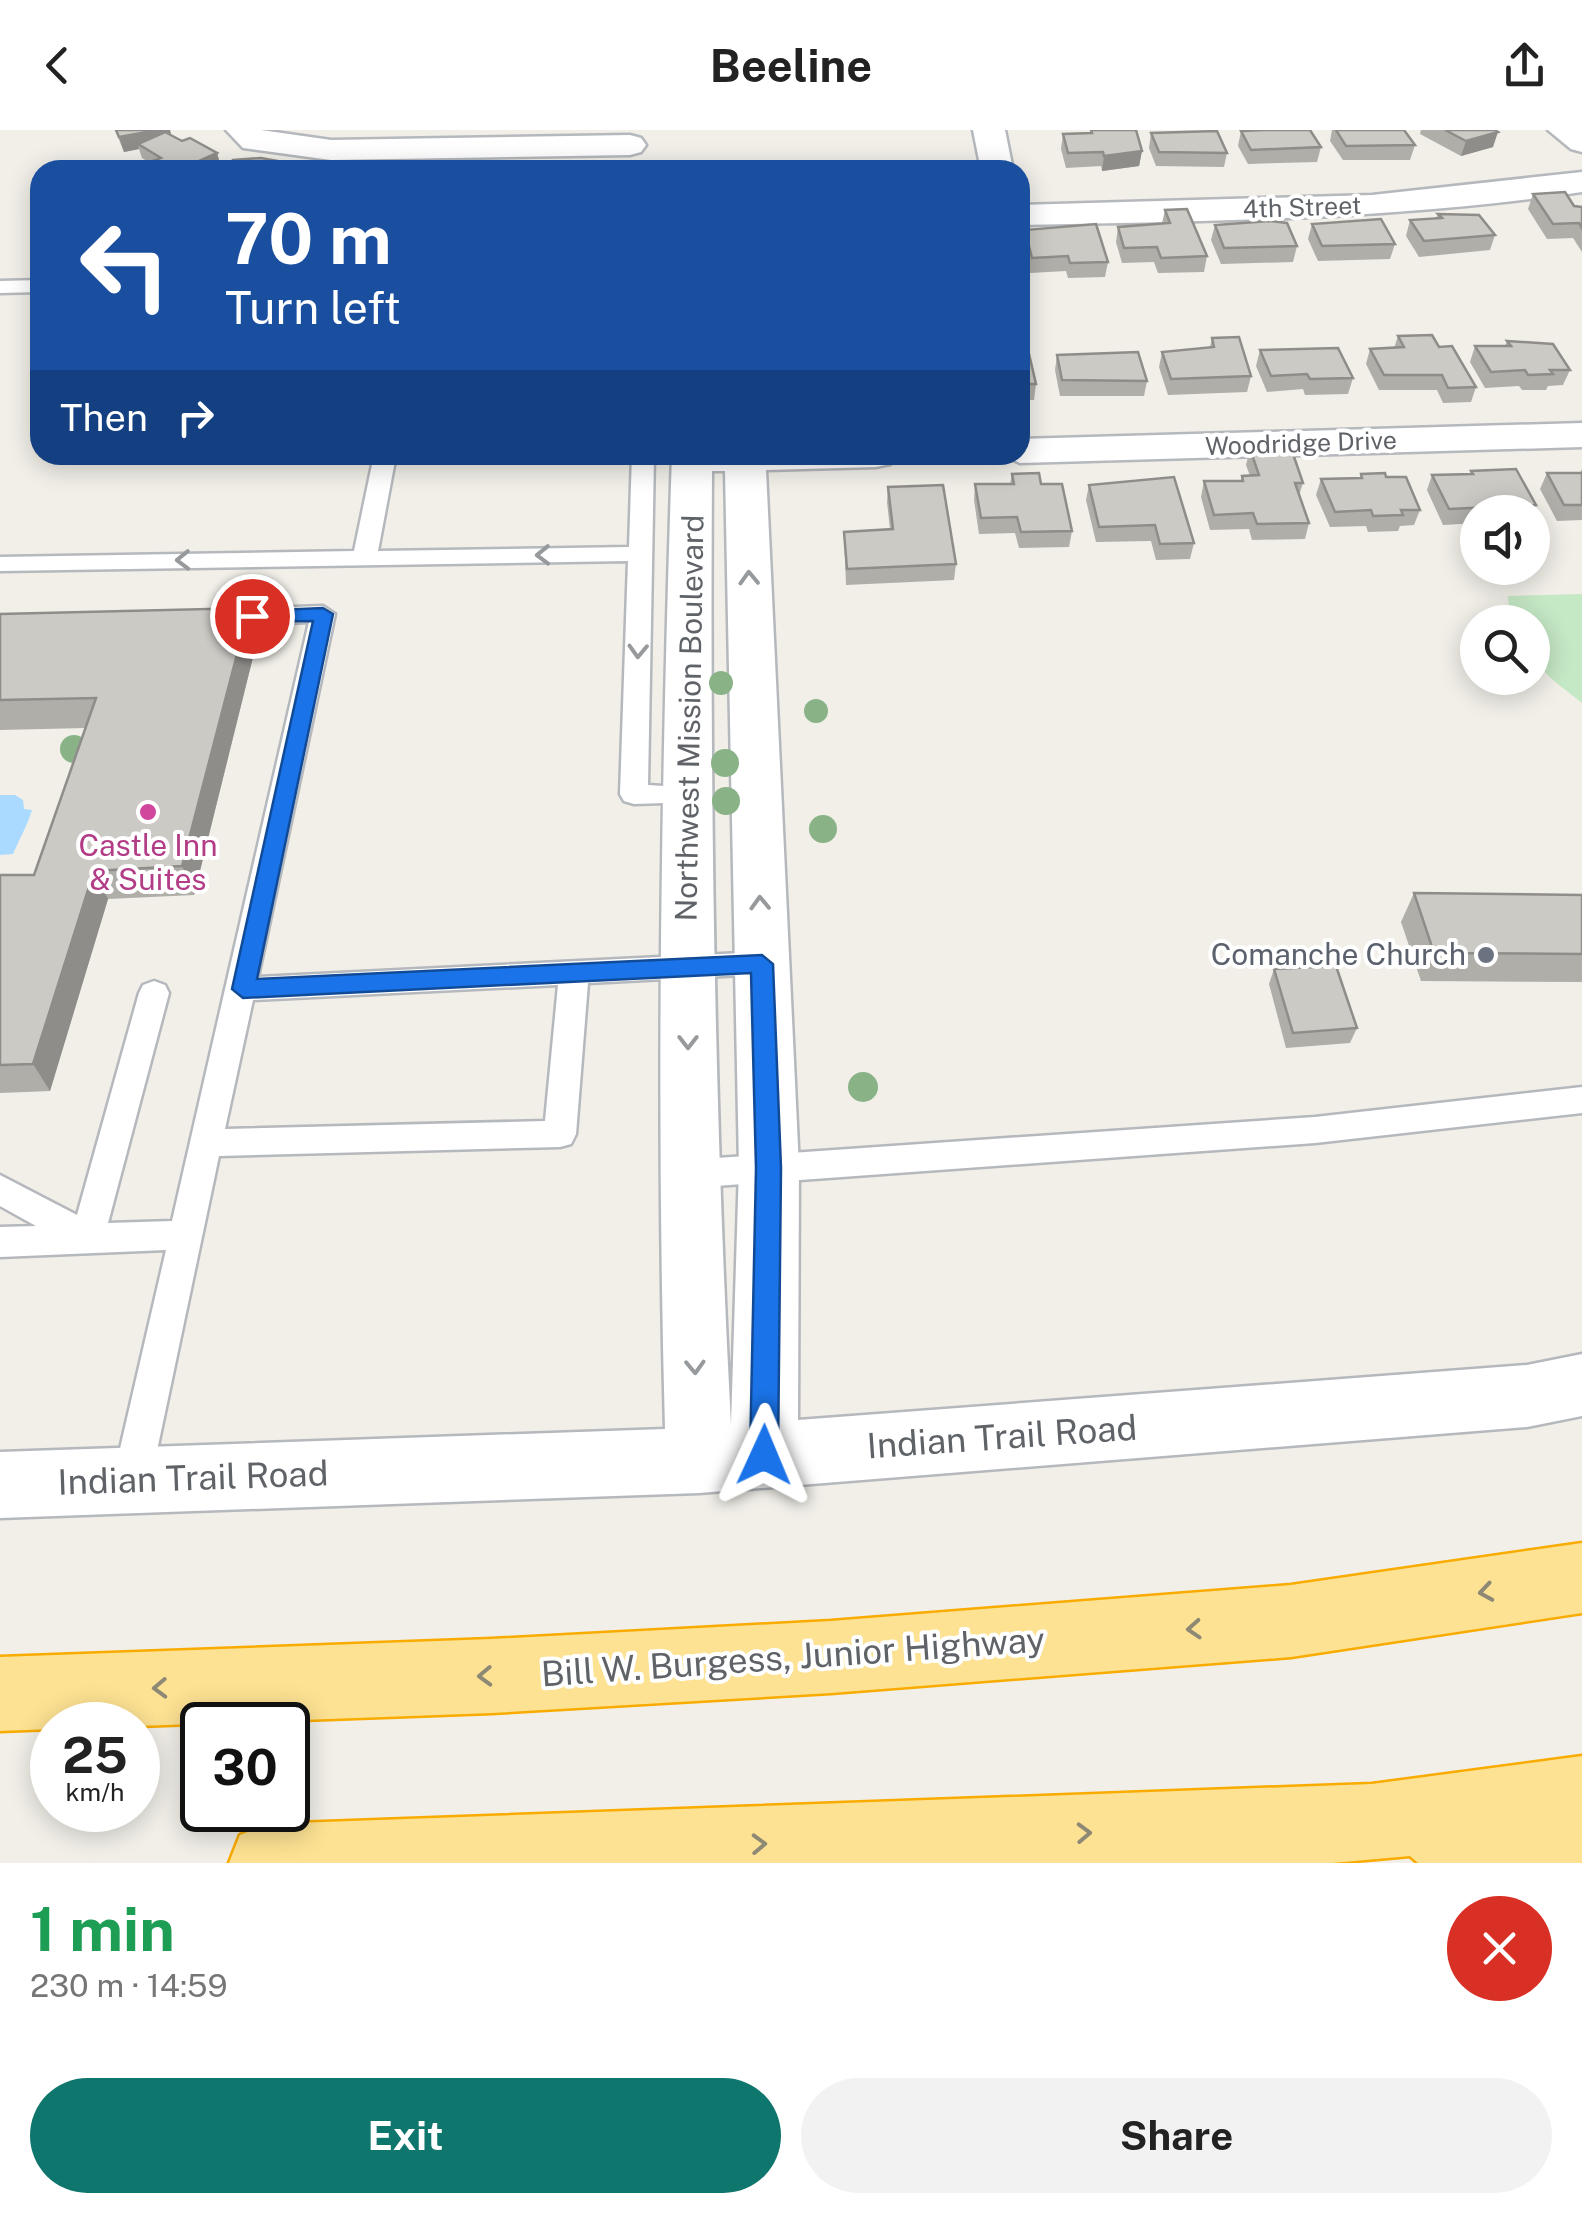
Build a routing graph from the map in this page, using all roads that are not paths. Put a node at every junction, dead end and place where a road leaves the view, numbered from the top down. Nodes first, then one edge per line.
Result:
1 (242, 130) edge
2 (989, 130) edge
3 (1564, 130) edge
4 (627, 137) edge
5 (1582, 142) edge
6 (648, 160) edge
7 (995, 160) edge
8 (1582, 182) edge
9 (1030, 216) edge
10 (30, 286) edge
11 (0, 287) edge
12 (1582, 435) edge
13 (1030, 451) edge
14 (382, 465) edge
15 (684, 465) edge
16 (687, 465) edge
17 (688, 465) edge
18 (641, 554) junction
19 (365, 557) junction
20 (0, 564) edge
21 (190, 619) edge
22 (686, 796) junction
23 (762, 964) junction
24 (688, 970) junction
25 (574, 974) junction
26 (243, 989) junction
27 (154, 994) dead end
28 (1582, 1100) edge
29 (209, 1142) junction
30 (768, 1168) junction
31 (688, 1174) junction
32 (0, 1189) edge
33 (186, 1235) junction
34 (87, 1238) junction
35 (0, 1242) edge
36 (1582, 1385) edge
37 (764, 1455) junction
38 (699, 1460) junction
39 (132, 1480) junction
40 (0, 1484) edge
41 (1582, 1578) edge
42 (0, 1694) edge
43 (1582, 1794) edge
44 (1372, 1823) junction
45 (1582, 1853) edge
46 (268, 1863) edge

1 - 4 street
2 - 7 street
3 - 5 street
4 - 6 street
8 - 9 street, 4th Street
10 - 11 lane
12 - 13 street, Woodridge Drive
14 - 19 lane
15 - 18 lane
16 - 22 street, Northwest Mission Boulevard
23 -> 17 street, Northwest Mission Boulevard
18 -> 19 lane
18 -> 22 lane
19 -> 20 lane
21 - 26 lane
22 - 24 street, Northwest Mission Boulevard
23 - 24 lane
23 - 30 street, Northwest Mission Boulevard
24 - 25 lane
24 -> 31 street, Northwest Mission Boulevard
25 - 26 lane
25 - 29 lane
26 - 29 lane
27 - 34 lane
28 - 30 lane
29 - 33 lane
30 - 31 lane
30 - 37 street, Northwest Mission Boulevard
31 -> 38 street, Northwest Mission Boulevard
32 - 34 lane
33 - 34 lane
33 - 39 lane
34 - 35 lane
36 - 37 street, Indian Trail Road
37 - 38 street, Indian Trail Road
38 - 39 street, Indian Trail Road
39 - 40 street, Indian Trail Road
41 -> 42 highway, Bill W. Burgess, Junior Highway
43 - 44 highway
44 - 45 highway
46 -> 44 highway

